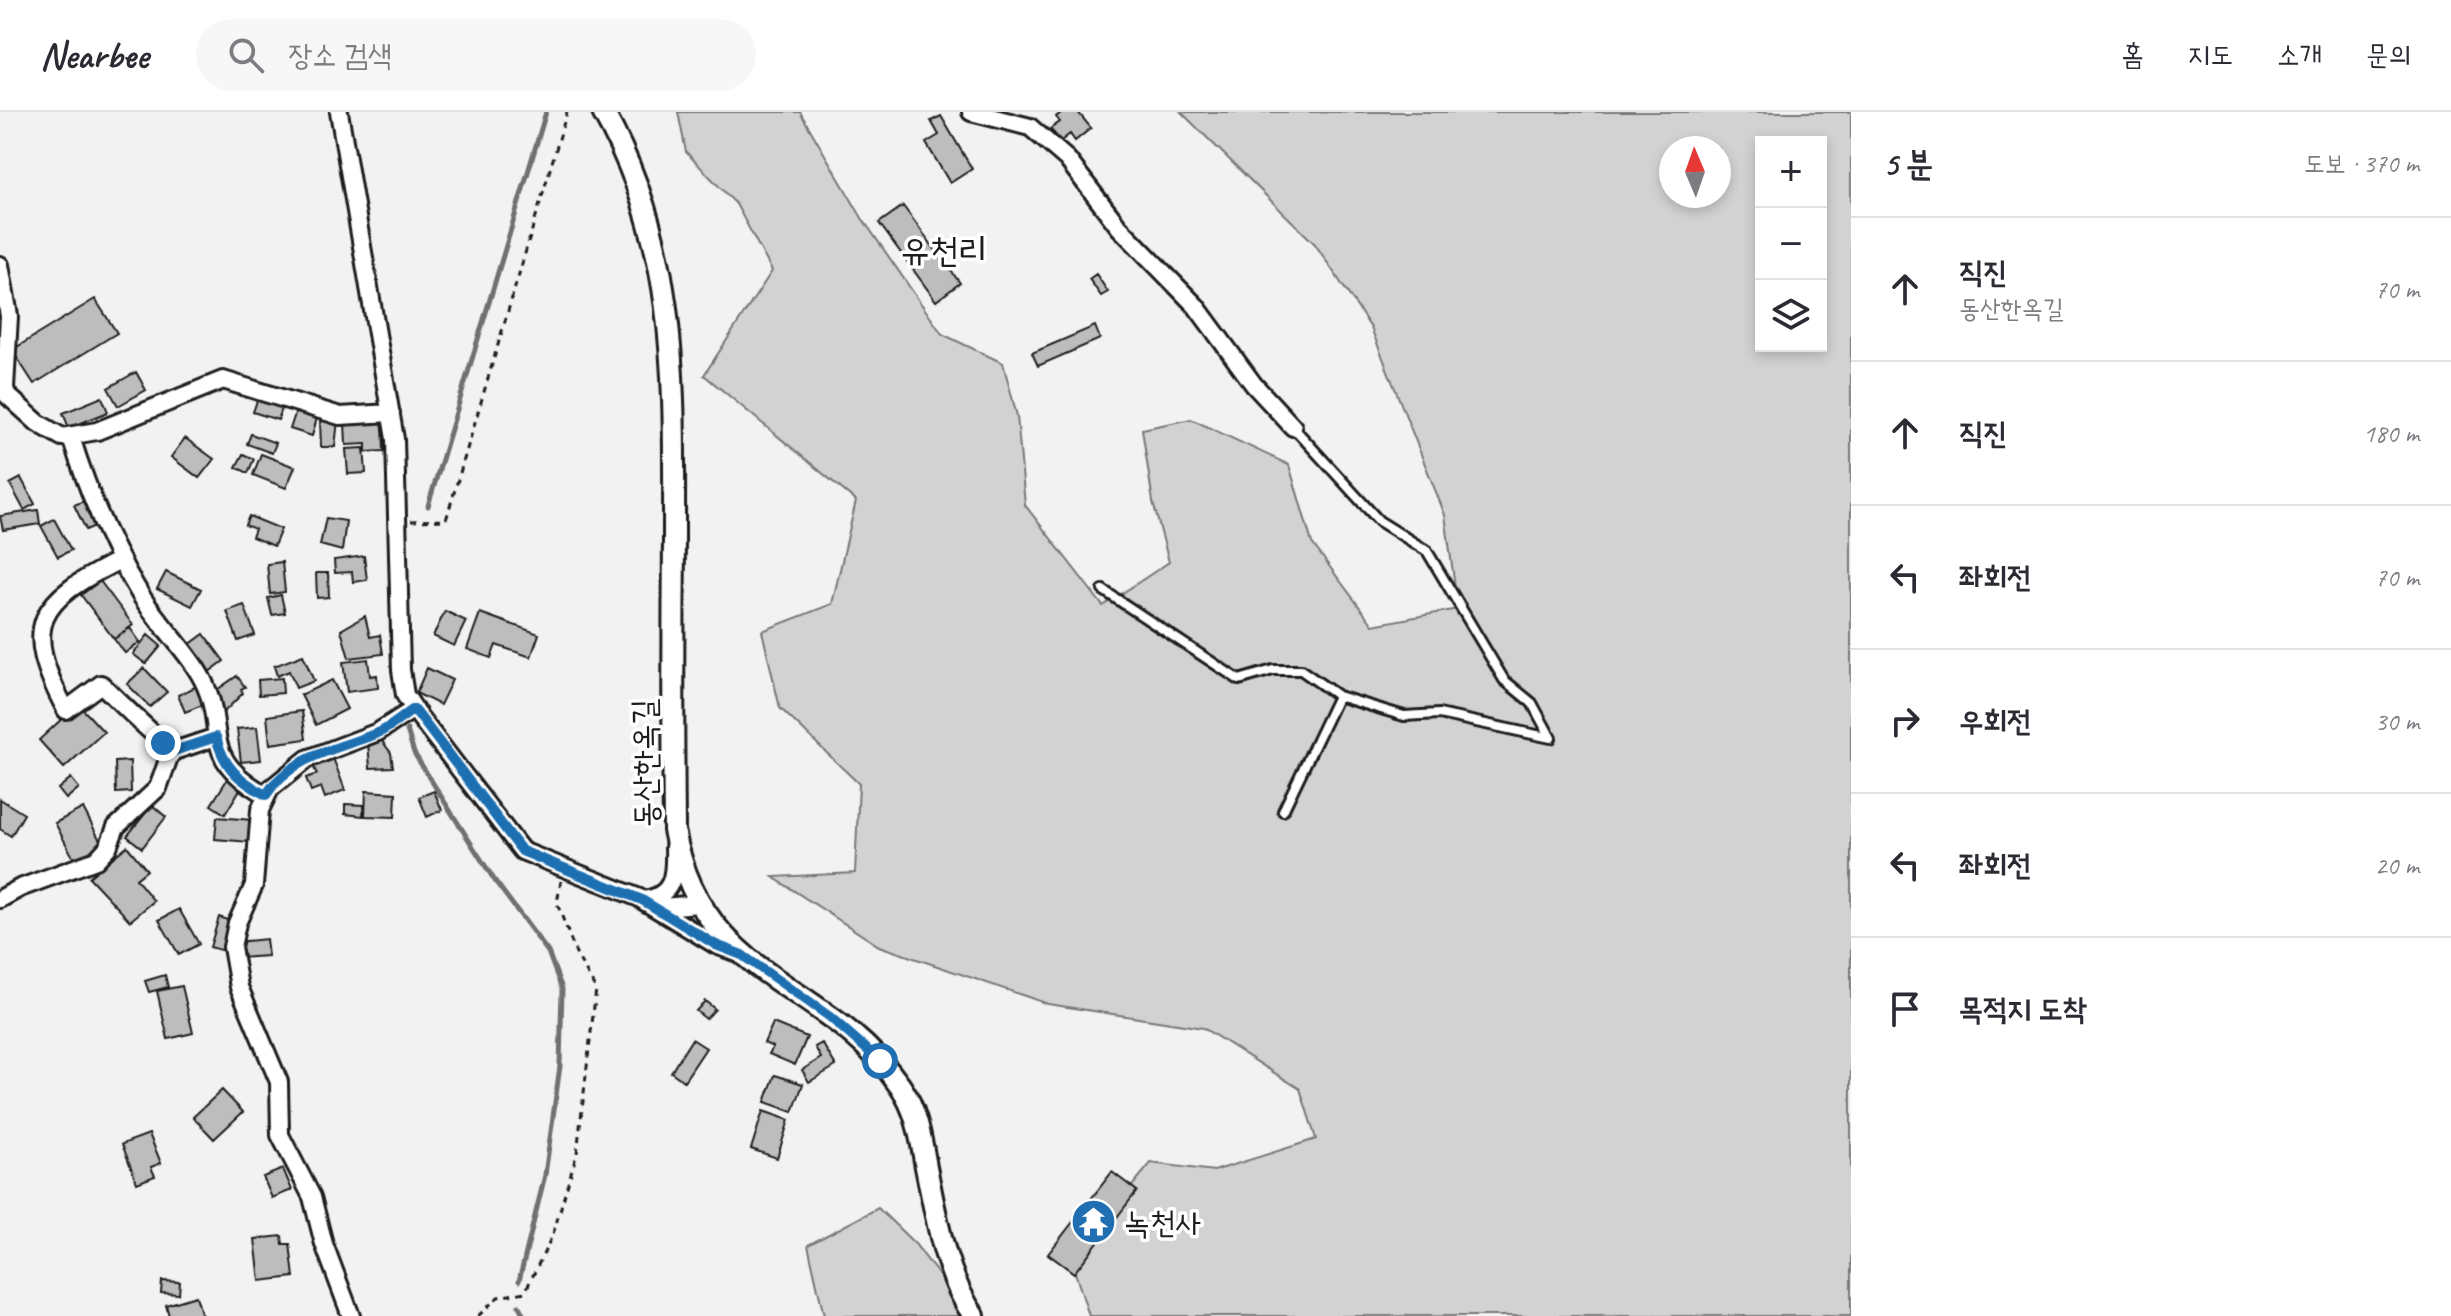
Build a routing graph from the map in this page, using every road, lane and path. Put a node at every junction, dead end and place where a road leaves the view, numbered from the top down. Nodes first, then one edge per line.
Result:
1 (339, 112) edge
2 (567, 112) edge
3 (603, 112) edge
4 (971, 112) edge
5 (0, 265) edge
6 (2, 389) edge
7 (391, 413) junction
8 (1293, 427) joint
9 (71, 437) junction
10 (399, 521) junction
11 (120, 560) junction
12 (1103, 590) dead end
13 (1338, 696) junction
14 (414, 709) junction
15 (216, 737) junction
16 (174, 751) junction
17 (266, 795) junction
18 (1283, 811) dead end
19 (674, 830) junction
20 (564, 870) junction
21 (0, 899) edge
22 (642, 900) junction
23 (699, 904) junction
24 (742, 955) junction
25 (351, 1316) edge
26 (478, 1316) edge
27 (974, 1316) edge

1 - 7 street
2 - 10 path
3 - 19 street, 동산한옥길
4 - 8 street
5 - 6 street
6 - 9 street
7 - 9 street
7 - 10 street
8 - 13 lane
9 - 11 street
10 - 14 street
11 - 15 street
11 - 16 street
12 - 13 lane
13 - 18 lane
14 - 17 street
14 - 20 street
15 - 16 street
15 - 17 street
16 - 21 street
17 - 25 street
19 - 22 street
19 - 23 street, 동산한옥길
20 - 22 street
20 - 26 path
22 - 23 street
22 - 24 street
23 - 24 street, 동산한옥길
24 - 27 street, 동산한옥길

